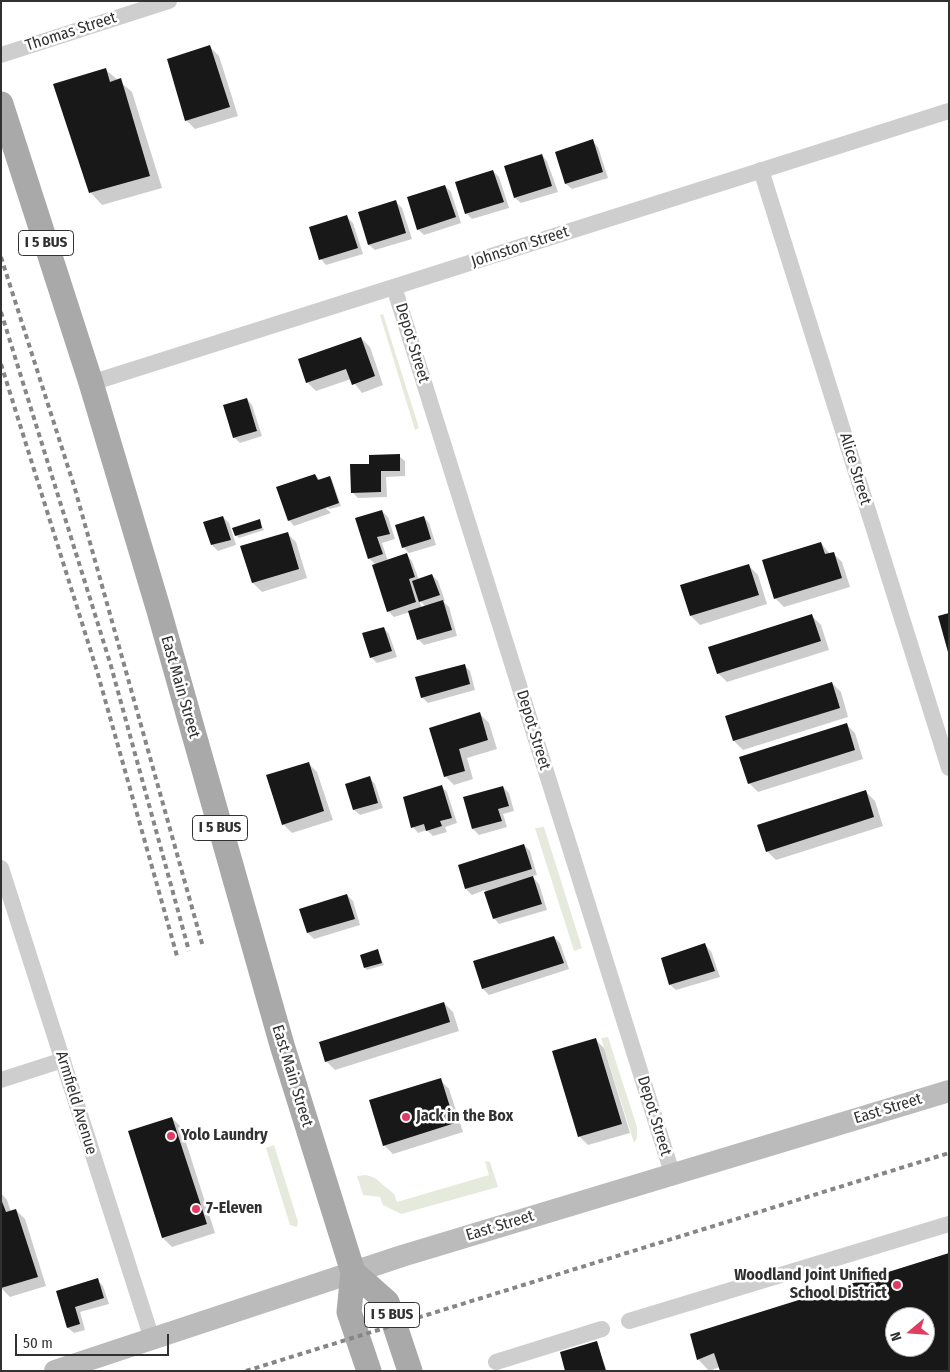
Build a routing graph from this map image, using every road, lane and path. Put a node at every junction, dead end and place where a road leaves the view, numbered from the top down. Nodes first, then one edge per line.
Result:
1 (169, 1) edge
2 (1, 54) edge
3 (1, 104) edge
4 (949, 111) edge
5 (761, 170) junction
6 (394, 287) junction
7 (91, 383) junction
8 (949, 768) edge
9 (1, 868) edge
10 (63, 1060) junction
11 (1, 1080) edge
12 (949, 1091) edge
13 (672, 1173) junction
14 (949, 1224) edge
15 (353, 1272) junction
16 (629, 1321) dead end
17 (602, 1329) dead end
18 (152, 1338) junction
19 (496, 1362) dead end
20 (56, 1371) edge
21 (370, 1371) edge
22 (410, 1371) edge

1 - 2 street, Thomas Street
3 - 7 main road, East Main Street / I 5 BUS
4 - 5 street, Johnston Street
5 - 6 street, Johnston Street
5 - 8 street, Alice Street
6 - 7 street, Johnston Street
6 - 13 street, Depot Street
7 - 15 main road, East Main Street / I 5 BUS
9 - 10 street, Armfield Avenue
10 - 11 street
10 - 18 street, Armfield Avenue
12 - 13 main road, East Street
13 - 15 main road, East Street
14 - 16 street
15 - 18 main road, East Street
15 - 21 main road, I 5 BUS
15 - 22 main road, I 5 BUS
17 - 19 street
18 - 20 main road, East Street

